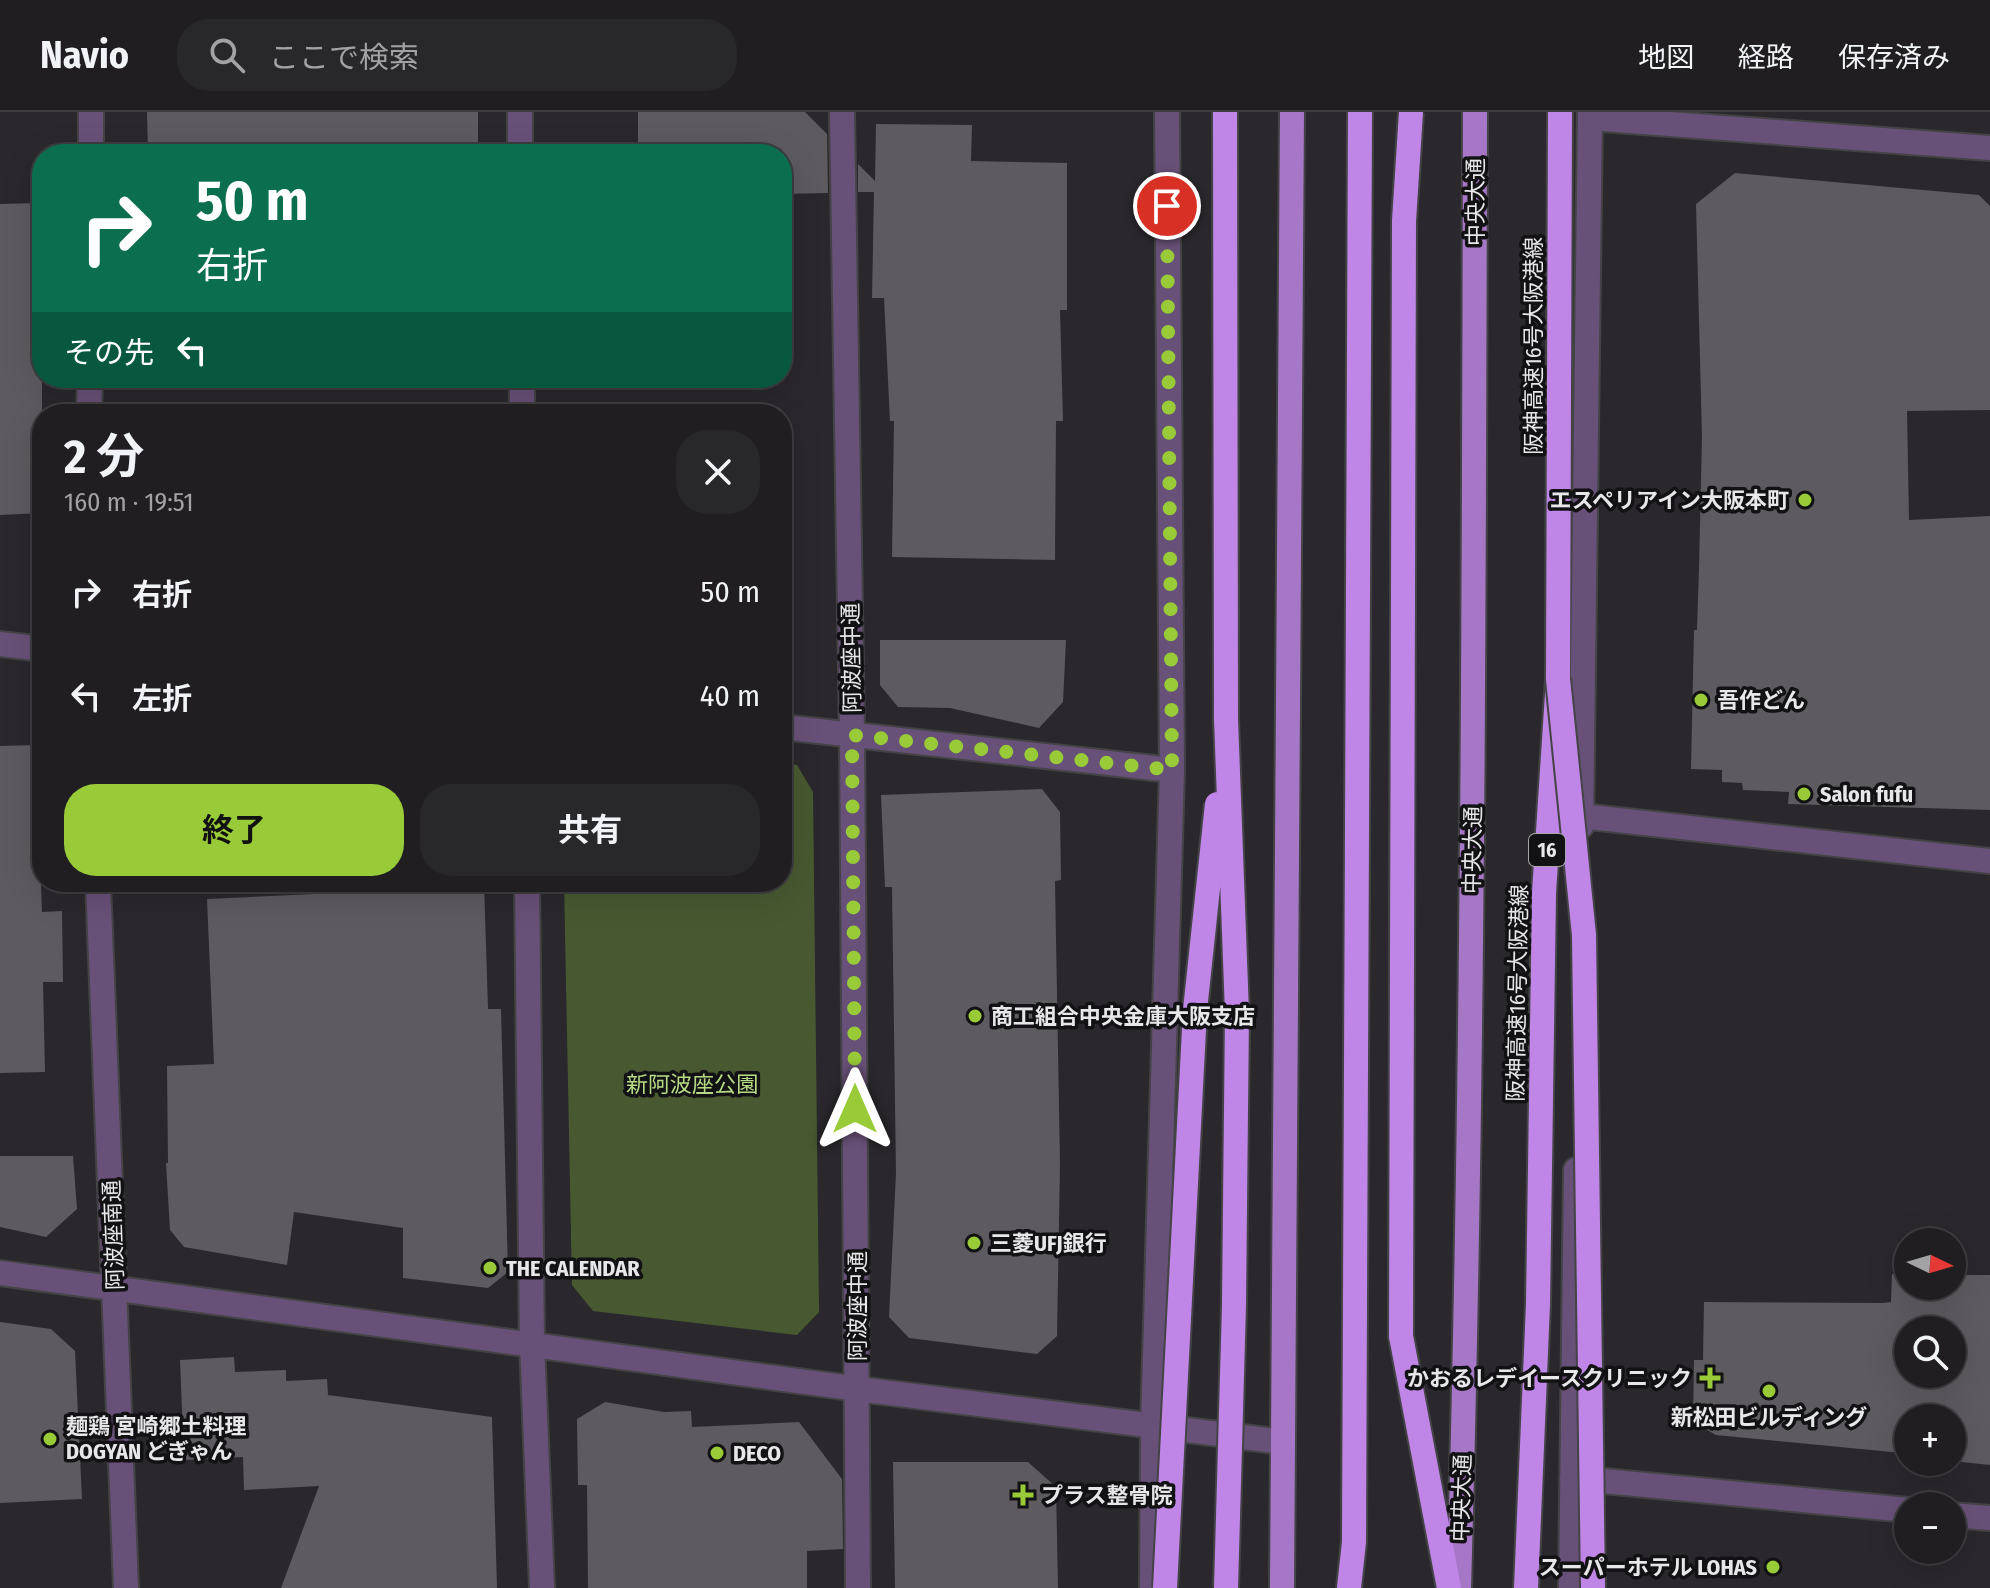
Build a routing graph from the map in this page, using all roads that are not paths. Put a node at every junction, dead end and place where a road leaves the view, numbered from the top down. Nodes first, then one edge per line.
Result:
1 (91, 112) edge
2 (520, 112) edge
3 (842, 112) edge
4 (1167, 112) edge
5 (1225, 112) edge
6 (1292, 112) edge
7 (1360, 112) edge
8 (1411, 112) edge
9 (1475, 112) edge
10 (1560, 112) edge
11 (1590, 115) edge
12 (91, 144) edge
13 (520, 144) edge
14 (1990, 148) edge
15 (0, 644) edge
16 (32, 648) edge
17 (1558, 679) junction
18 (1226, 719) junction
19 (792, 728) edge
20 (852, 735) junction
21 (1172, 770) junction
22 (1581, 816) junction
23 (1990, 861) edge
24 (98, 892) edge
25 (527, 892) edge
26 (0, 1273) edge
27 (115, 1288) junction
28 (532, 1343) junction
29 (858, 1389) junction
30 (1153, 1427) junction
31 (1283, 1442) junction
32 (1572, 1478) junction
33 (1894, 1509) edge
34 (1966, 1516) edge
35 (1990, 1518) edge
36 (126, 1588) edge
37 (542, 1588) edge
38 (858, 1588) edge
39 (1152, 1588) edge
40 (1165, 1588) edge
41 (1226, 1588) edge
42 (1282, 1588) edge
43 (1349, 1588) edge
44 (1449, 1588) edge
45 (1459, 1588) edge
46 (1526, 1588) edge
47 (1571, 1588) edge
48 (1593, 1588) edge

1 - 12 street
2 - 13 street
3 - 20 street, 阿波座中通
4 - 21 street
5 - 18 highway, bridge
6 - 31 main road
7 - 43 highway
8 - 44 highway, bridge
9 - 45 main road, 中央大通
10 - 17 highway, 阪神高速16号大阪港線 / 16
11 - 14 street
11 - 22 street
15 - 16 street
17 - 46 highway, 阪神高速16号大阪港線 / 16, bridge
17 - 48 highway, bridge
18 - 40 highway, bridge
18 - 41 highway, bridge
19 - 20 street
20 - 21 street
20 - 29 street, 阿波座中通
21 - 30 street
22 - 23 street
22 - 32 street
24 - 27 street, 阿波座南通
25 - 28 street
26 - 27 street
27 - 28 street
27 - 36 street, 阿波座南通
28 - 29 street
28 - 37 street
29 - 30 street
29 - 38 street, 阿波座中通
30 - 31 street
30 - 39 street
31 - 42 main road
32 - 33 street
32 - 47 street
34 - 35 street

